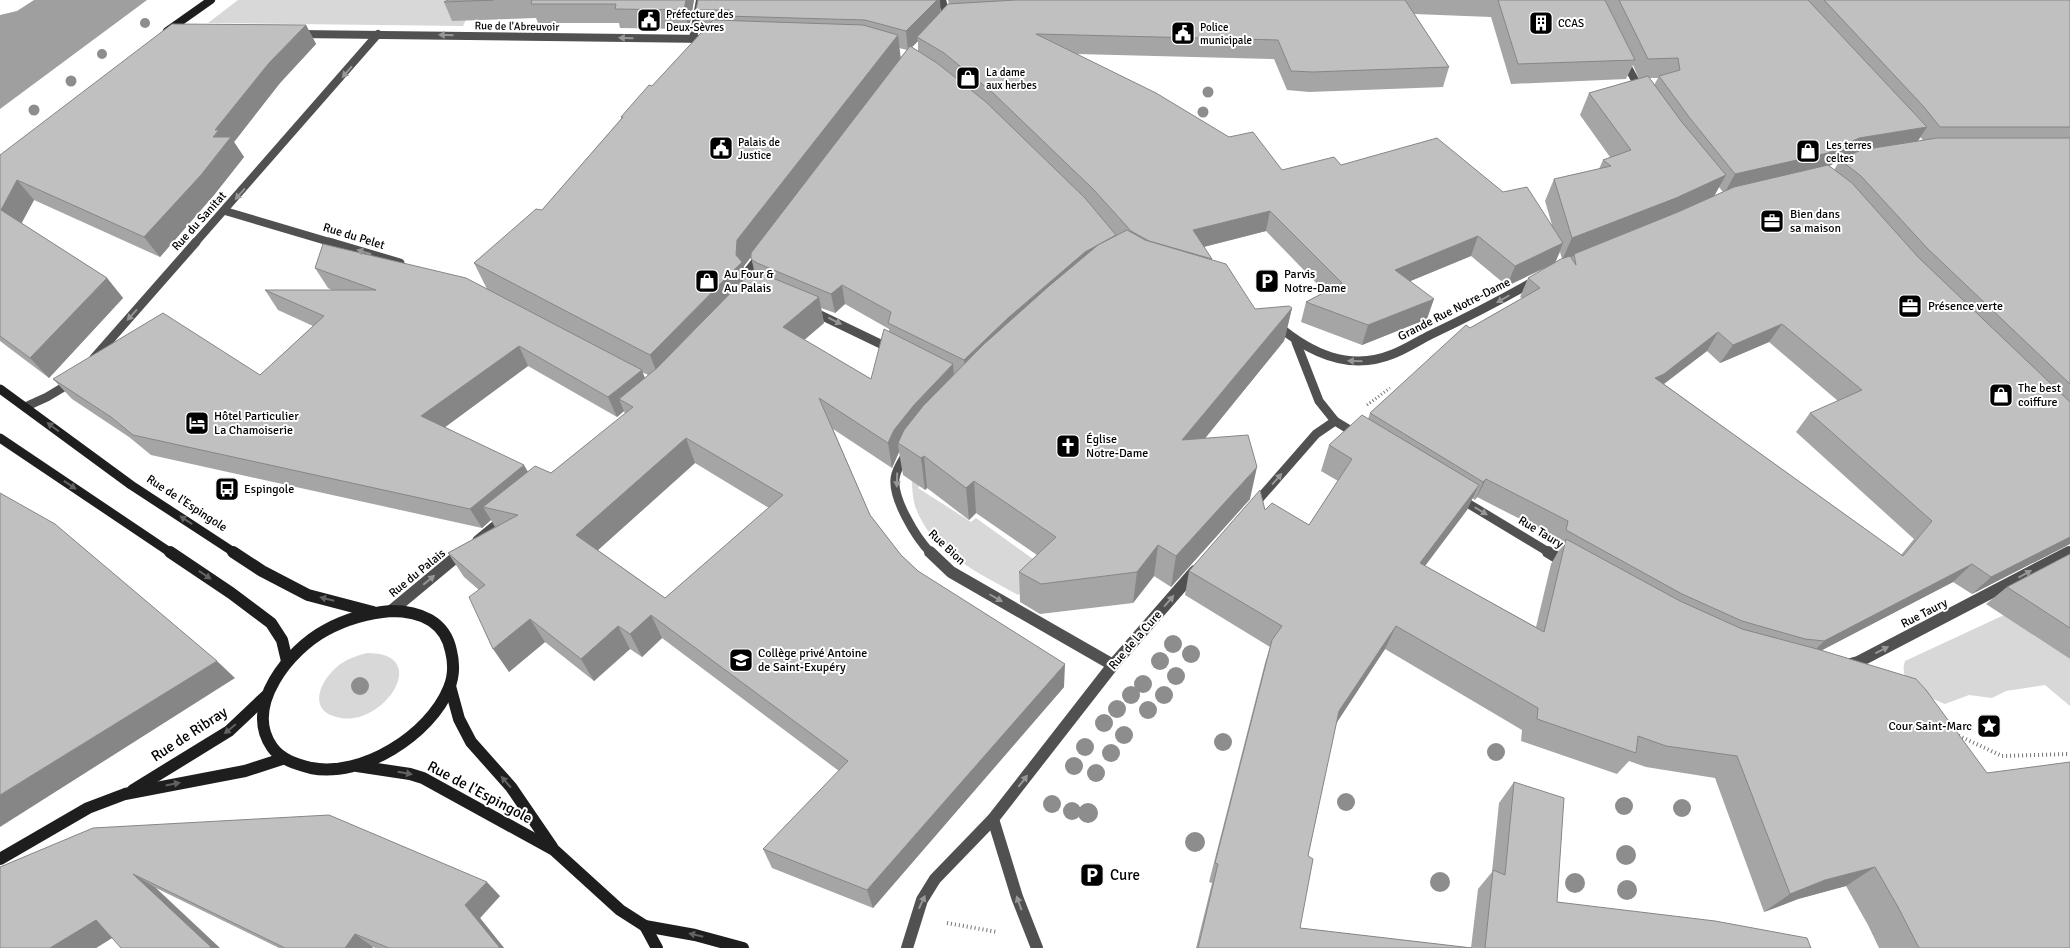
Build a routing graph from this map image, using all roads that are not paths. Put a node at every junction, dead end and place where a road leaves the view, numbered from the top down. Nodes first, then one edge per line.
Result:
1 (211, 0) edge
2 (700, 0) edge
3 (942, 0) edge
4 (955, 17) edge
5 (947, 18) junction
6 (941, 24) edge
7 (167, 32) junction
8 (175, 32) edge
9 (288, 34) edge
10 (378, 34) junction
11 (159, 37) edge
12 (693, 39) junction
13 (712, 39) edge
14 (1619, 49) edge
15 (1646, 99) edge
16 (225, 211) junction
17 (767, 247) edge
18 (409, 265) edge
19 (1542, 277) edge
20 (759, 291) edge
21 (802, 307) edge
22 (1271, 321) edge
23 (1295, 342) junction
24 (897, 352) edge
25 (86, 367) edge
26 (80, 374) edge
27 (0, 389) edge
28 (25, 407) junction
29 (1335, 421) junction
30 (0, 438) edge
31 (1368, 441) edge
32 (916, 442) edge
33 (1450, 493) edge
34 (510, 513) edge
35 (1243, 517) edge
36 (2070, 550) edge
37 (1206, 559) edge
38 (1575, 568) edge
39 (391, 610) junction
40 (374, 612) junction
41 (287, 661) junction
42 (1113, 665) junction
43 (1840, 666) edge
44 (450, 686) junction
45 (266, 696) junction
46 (282, 759) junction
47 (357, 766) junction
48 (125, 794) junction
49 (993, 819) junction
50 (554, 850) junction
51 (0, 859) edge
52 (645, 926) junction
53 (657, 948) edge
54 (743, 948) edge
55 (907, 948) edge
56 (1037, 948) edge

1 - 7 main road
2 - 12 street
3 - 5 street
4 - 5 street
5 - 6 street
7 - 8 street
7 - 11 main road
9 - 10 street, Rue de l'Abreuvoir
12 -> 10 street, Rue de l'Abreuvoir
10 -> 16 street, Rue du Sanitat
12 - 13 street, Rue de l'Abreuvoir
14 - 15 street
18 -> 16 street, Rue du Pelet
16 -> 25 street, Rue du Sanitat
17 - 20 street
19 -> 23 street, Grande Rue Notre-Dame
21 -> 24 street
22 - 23 street
23 - 29 street
26 - 28 street
27 - 28 main road, Rue de l'Espingole
40 -> 28 main road, Rue de l'Espingole
29 - 31 street
35 -> 29 street
30 -> 41 main road
32 -> 42 street, Rue Bion
33 -> 38 street, Rue Taury
39 -> 34 street, Rue du Palais
43 -> 36 street, Rue Taury
42 -> 37 street, Rue de la Cure
39 - 40 main road
39 - 44 main road
40 - 41 main road
41 - 45 main road
49 -> 42 street, Rue de la Cure
44 - 47 main road
50 -> 44 main road, Rue de l'Espingole
45 - 46 main road
45 -> 48 main road, Rue de Ribray
46 - 47 main road
48 -> 46 main road, Rue de Ribray
47 -> 50 main road, Rue de l'Espingole
48 - 51 main road, Rue de Ribray
55 -> 49 street, Rue de la Cure
56 -> 49 street
50 - 52 main road, Rue de l'Espingole
52 - 53 main road
54 -> 52 main road, Rue de l'Espingole

